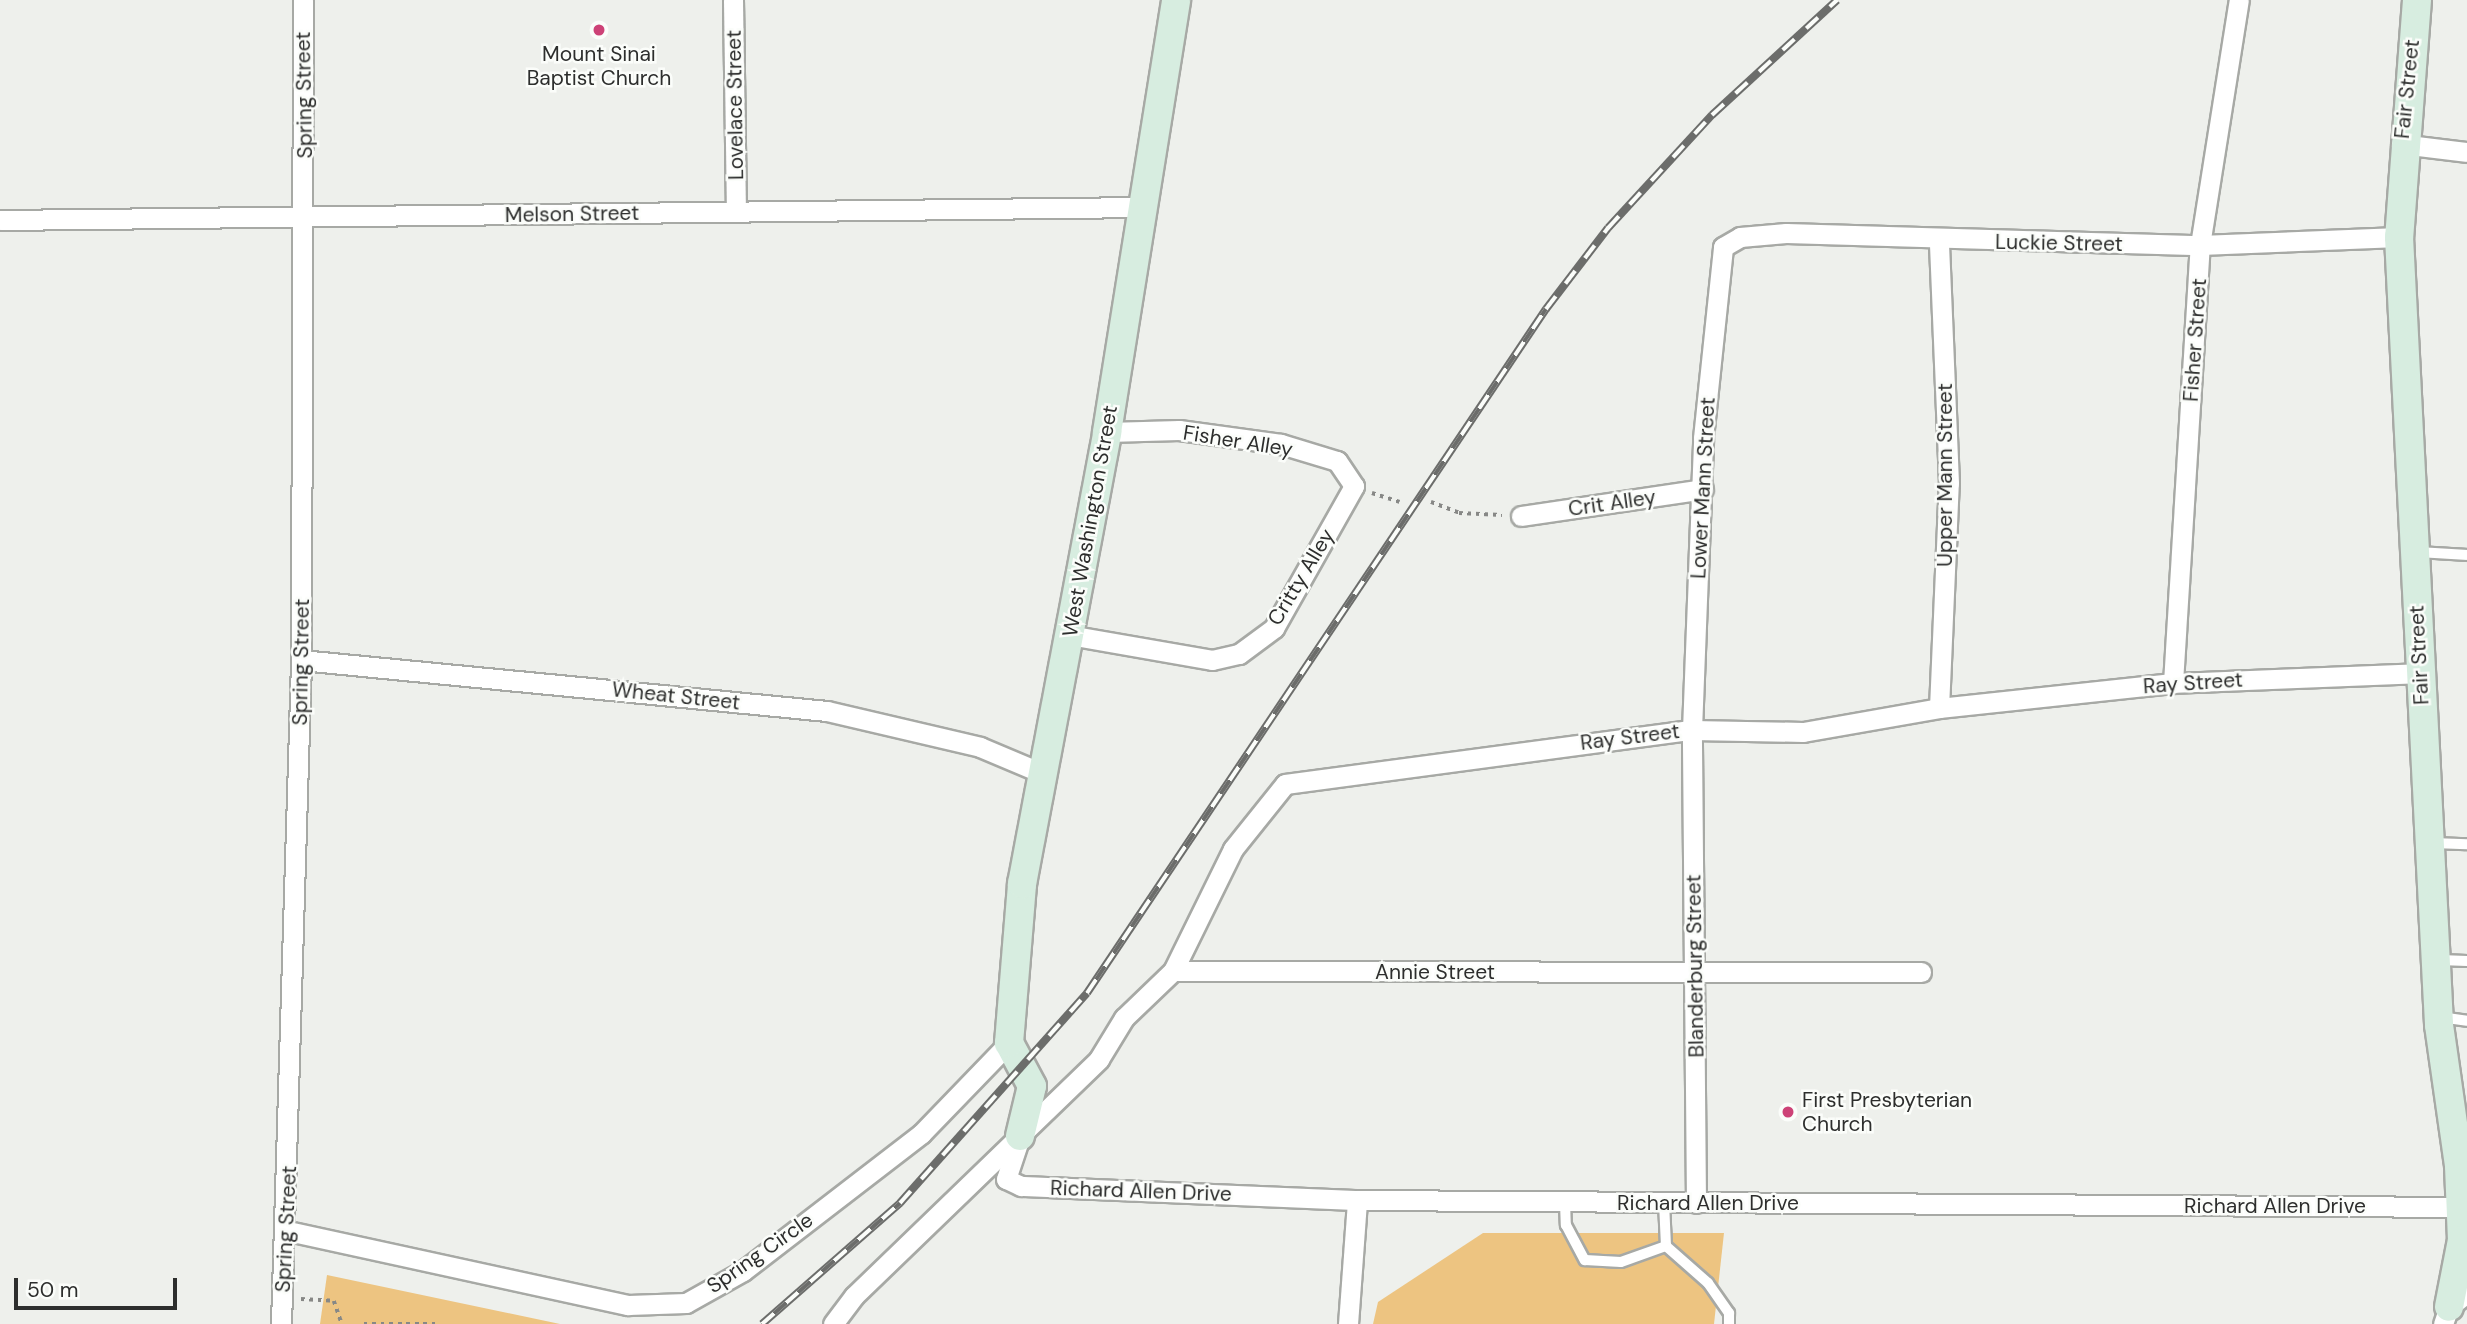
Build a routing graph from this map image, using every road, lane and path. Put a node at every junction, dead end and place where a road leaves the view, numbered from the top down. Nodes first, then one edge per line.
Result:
1 (303, 0) edge
2 (733, 0) edge
3 (1176, 0) edge
4 (2239, 0) edge
5 (2417, 0) edge
6 (2401, 144) junction
7 (2467, 152) edge
8 (1144, 208) junction
9 (736, 210) junction
10 (0, 220) edge
11 (306, 220) junction
12 (2399, 237) junction
13 (1939, 242) junction
14 (2200, 245) junction
15 (1723, 247) joint
16 (1107, 432) junction
17 (1353, 486) junction
18 (1703, 489) junction
19 (1400, 502) dead end
20 (1431, 502) dead end
21 (1521, 516) joint
22 (2414, 552) junction
23 (2467, 555) edge
24 (1069, 635) junction
25 (301, 660) junction
26 (2420, 673) junction
27 (2173, 683) junction
28 (1939, 708) junction
29 (1692, 730) junction
30 (1042, 773) junction
31 (2428, 842) junction
32 (2467, 844) edge
33 (2435, 960) junction
34 (2467, 961) edge
35 (1173, 971) junction
36 (1921, 972) dead end
37 (1696, 973) junction
38 (2439, 1016) junction
39 (2467, 1021) edge
40 (1009, 1042) junction
41 (1020, 1136) junction
42 (1357, 1200) junction
43 (1565, 1202) junction
44 (1664, 1202) junction
45 (1696, 1203) junction
46 (2458, 1207) junction
47 (288, 1231) junction
48 (1666, 1246) junction
49 (282, 1297) junction
50 (2453, 1308) edge
51 (379, 1323) edge
52 (281, 1324) edge
53 (342, 1324) edge
54 (364, 1324) edge
55 (437, 1324) edge
56 (833, 1324) edge
57 (1348, 1324) edge
58 (1729, 1324) edge

1 - 11 street, Spring Street
2 - 9 street, Lovelace Street
3 - 8 street, West Washington Street
4 - 14 street, Fisher Street
5 - 6 street, Fair Street
6 - 7 street
6 - 12 street, Fair Street
8 - 9 street, Melson Street
8 - 16 street, West Washington Street
9 - 11 street, Melson Street
10 - 11 street, Melson Street
11 - 25 street, Spring Street
12 - 14 street, Luckie Street
12 - 22 street, Fair Street
13 - 14 street, Luckie Street
13 - 15 street, Luckie Street
13 - 28 street, Upper Mann Street
14 - 27 street, Fisher Street
15 - 18 street, Lower Mann Street
16 - 17 street, Fisher Alley
16 - 24 street, West Washington Street
17 - 19 path
17 - 24 street, Critty Alley
18 - 21 street, Crit Alley
18 - 29 street, Lower Mann Street
20 - 21 path
22 - 23 lane
22 - 26 street, Fair Street
24 - 30 street, West Washington Street
25 - 30 street, Wheat Street
25 - 47 street, Spring Street
26 - 27 street, Ray Street
26 - 31 street, Fair Street
27 - 28 street, Ray Street
28 - 29 street, Ray Street
29 - 35 street, Ray Street
29 - 37 street, Blanderburg Street
30 - 40 street, West Washington Street
31 - 32 lane
31 - 33 street, Fair Street
33 - 34 lane
33 - 38 street, Fair Street
35 - 37 street, Annie Street
35 - 41 street, Ray Street
36 - 37 street, Annie Street
37 - 45 street, Blanderburg Street
38 - 39 lane
38 - 46 street, Fair Street
40 - 41 street
40 - 47 street, Spring Circle
41 - 42 street, Richard Allen Drive
41 - 56 street
42 - 43 street, Richard Allen Drive
42 - 57 street
43 - 44 street, Richard Allen Drive
43 - 48 lane
44 - 45 street, Richard Allen Drive
44 - 48 lane
45 - 46 street, Richard Allen Drive
46 - 50 street, Fair Street
47 - 49 street, Spring Street
48 - 58 lane
49 - 52 street, Spring Street
49 - 53 path
51 - 54 path
51 - 55 path

